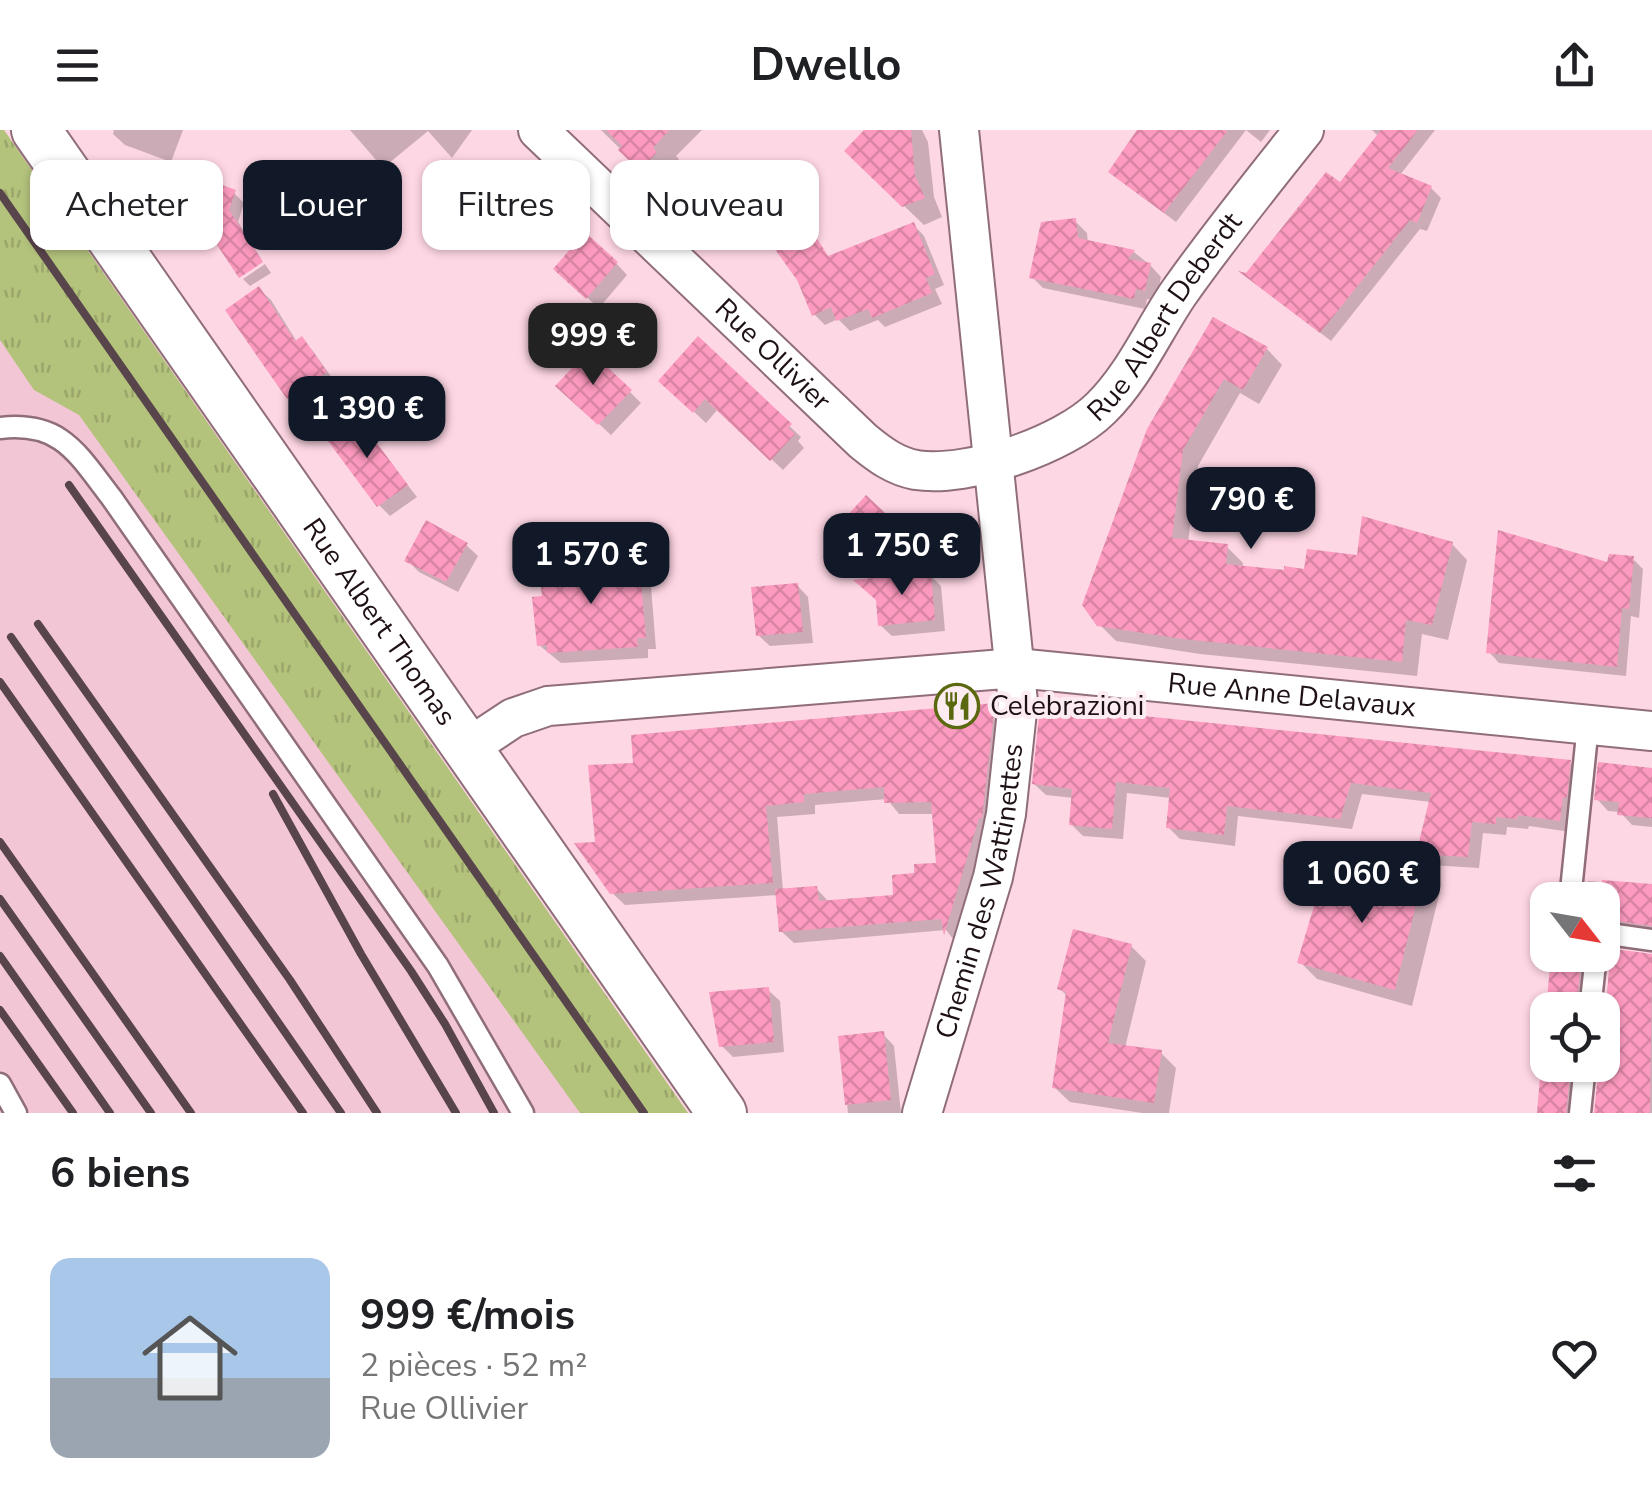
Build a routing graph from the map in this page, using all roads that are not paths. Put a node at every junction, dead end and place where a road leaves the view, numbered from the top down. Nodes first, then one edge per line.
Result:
1 (36, 130) edge
2 (538, 130) edge
3 (959, 130) edge
4 (1304, 130) edge
5 (0, 428) edge
6 (992, 461) junction
7 (1016, 668) junction
8 (1588, 725) junction
9 (1652, 731) edge
10 (466, 750) junction
11 (1572, 882) edge
12 (1620, 936) edge
13 (1652, 940) edge
14 (1583, 1082) edge
15 (0, 1084) edge
16 (16, 1113) edge
17 (523, 1113) edge
18 (722, 1113) edge
19 (922, 1113) edge
20 (1580, 1113) edge

1 - 10 street, Rue Albert Thomas
2 - 6 street, Rue Ollivier
3 - 6 street, Chemin des Wattinettes
4 - 6 street, Rue Albert Deberdt
5 - 17 lane
6 - 7 street, Chemin des Wattinettes
7 - 8 street, Rue Anne Delavaux
7 - 10 street, Rue Anne Delavaux
7 - 19 street, Chemin des Wattinettes
8 - 9 street, Rue Anne Delavaux
8 - 11 lane
10 - 18 street, Rue Albert Thomas
12 - 13 lane
14 - 20 lane
15 - 16 lane

